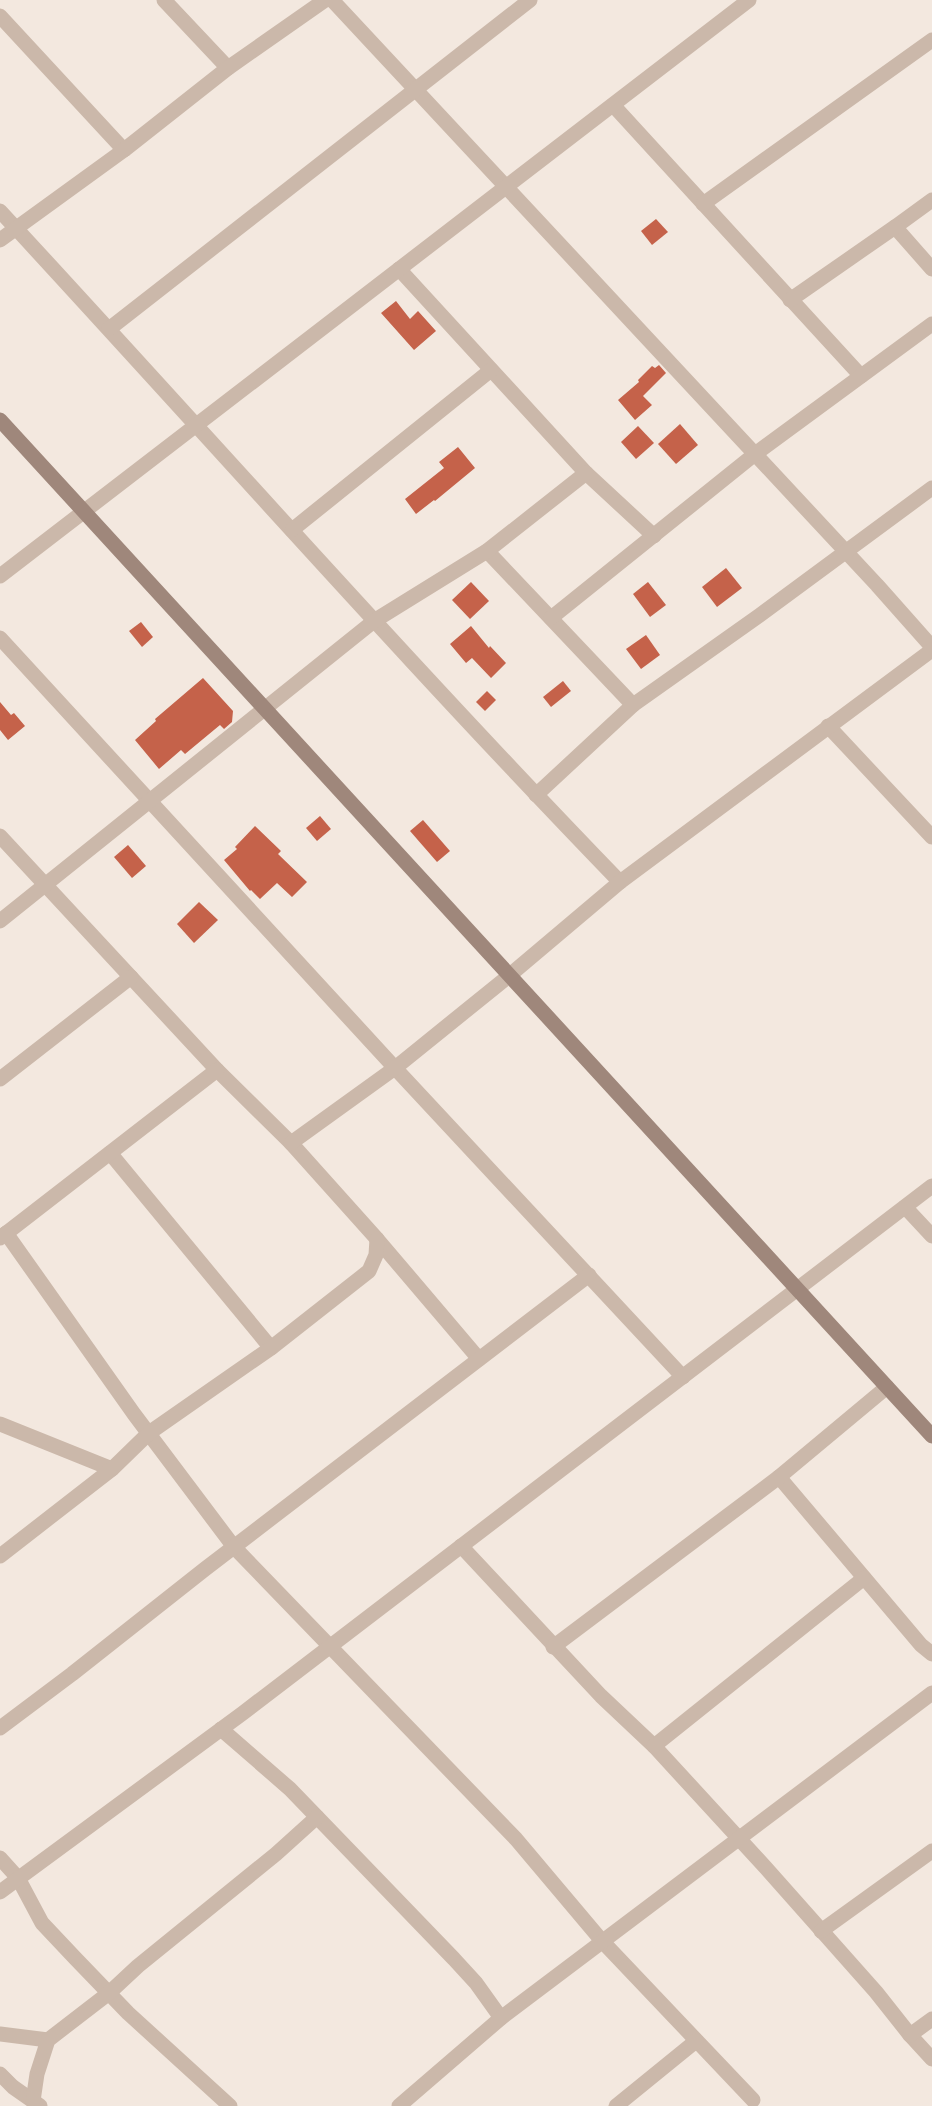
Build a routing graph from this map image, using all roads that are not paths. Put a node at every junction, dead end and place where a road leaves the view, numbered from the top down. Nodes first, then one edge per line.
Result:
1 (164, 0) edge
2 (325, 0) edge
3 (332, 0) edge
4 (530, 0) edge
5 (749, 0) edge
6 (0, 16) edge
7 (932, 40) edge
8 (228, 68) junction
9 (414, 89) junction
10 (613, 105) junction
11 (124, 150) junction
12 (505, 188) junction
13 (932, 200) edge
14 (703, 204) junction
15 (0, 211) edge
16 (895, 227) junction
17 (16, 228) junction
18 (0, 240) edge
19 (399, 269) junction
20 (932, 269) edge
21 (790, 300) junction
22 (932, 324) edge
23 (109, 329) junction
24 (491, 370) junction
25 (861, 376) junction
26 (0, 420) edge
27 (197, 424) junction
28 (755, 454) junction
29 (586, 473) junction
30 (932, 488) edge
31 (85, 510) junction
32 (292, 530) junction
33 (654, 536) junction
34 (487, 551) junction
35 (844, 552) junction
36 (0, 576) edge
37 (551, 618) junction
38 (374, 621) junction
39 (0, 638) edge
40 (932, 649) edge
41 (633, 705) junction
42 (267, 709) junction
43 (828, 726) junction
44 (536, 795) junction
45 (150, 801) junction
46 (0, 836) edge
47 (932, 837) edge
48 (620, 882) junction
49 (46, 886) junction
50 (0, 921) edge
51 (510, 975) junction
52 (131, 977) junction
53 (394, 1068) junction
54 (217, 1070) junction
55 (0, 1079) edge
56 (291, 1143) junction
57 (110, 1152) junction
58 (932, 1186) edge
59 (905, 1207) junction
60 (3, 1235) edge
61 (932, 1236) edge
62 (377, 1239) junction
63 (588, 1275) junction
64 (797, 1288) junction
65 (271, 1348) junction
66 (479, 1359) junction
67 (682, 1377) junction
68 (887, 1387) junction
69 (0, 1424) edge
70 (149, 1433) junction
71 (932, 1436) edge
72 (112, 1469) junction
73 (779, 1477) junction
74 (461, 1546) junction
75 (234, 1547) junction
76 (0, 1556) edge
77 (864, 1578) junction
78 (330, 1646) junction
79 (554, 1647) junction
80 (932, 1654) edge
81 (932, 1693) edge
82 (0, 1728) edge
83 (221, 1729) junction
84 (654, 1746) junction
85 (317, 1817) junction
86 (738, 1838) junction
87 (932, 1851) edge
88 (0, 1858) edge
89 (18, 1878) junction
90 (0, 1892) edge
91 (820, 1931) junction
92 (602, 1941) junction
93 (109, 1993) junction
94 (501, 2018) junction
95 (932, 2019) edge
96 (0, 2034) edge
97 (910, 2035) junction
98 (48, 2040) junction
99 (696, 2041) junction
100 (932, 2060) edge
101 (0, 2074) edge
102 (37, 2104) edge
103 (754, 2104) edge
104 (230, 2106) edge
105 (399, 2106) edge
106 (616, 2106) edge

1 - 8 street
2 - 8 street
3 - 9 street
4 - 9 street
5 - 10 street
6 - 11 street
7 - 14 street
8 - 11 street
9 - 12 street
9 - 23 street
10 - 12 street
10 - 14 street
11 - 17 street
12 - 19 street
12 - 28 street
13 - 16 street
14 - 21 street
15 - 17 street
16 - 20 street
16 - 21 street
17 - 18 street
17 - 23 street
19 - 24 street
19 - 27 street
21 - 25 street
22 - 25 street
23 - 27 street
24 - 29 street
24 - 32 street
25 - 28 street
26 - 31 street
27 - 31 street
27 - 32 street
28 - 33 street
28 - 35 street
29 - 33 street
29 - 34 street
30 - 35 street
31 - 36 street
31 - 42 street
32 - 38 street
33 - 37 street
34 - 37 street
34 - 38 street
35 - 40 street
35 - 41 street
37 - 41 street
38 - 42 street
38 - 44 street
39 - 45 street
40 - 43 street
41 - 44 street
42 - 45 street
42 - 51 street
43 - 47 street
43 - 48 street
44 - 48 street
45 - 49 street
45 - 53 street
46 - 49 street
48 - 51 street
49 - 50 street
49 - 52 street
51 - 53 street
51 - 64 street
52 - 54 street
52 - 55 street
53 - 56 street
53 - 63 street
54 - 56 street
54 - 57 street
56 - 62 street
57 - 60 street
57 - 65 street
58 - 59 street
59 - 61 street
59 - 64 street
60 - 70 street
62 - 65 street
62 - 66 street
63 - 66 street
63 - 67 street
64 - 67 street
64 - 68 street
65 - 70 street
66 - 75 street
67 - 74 street
68 - 71 street
68 - 73 street
69 - 72 street
70 - 72 street
70 - 75 street
72 - 76 street
73 - 77 street
73 - 79 street
74 - 78 street
74 - 79 street
75 - 78 street
75 - 82 street
77 - 80 street
77 - 84 street
78 - 83 street
78 - 92 street
79 - 84 street
81 - 86 street
83 - 85 street
83 - 89 street
84 - 86 street
85 - 93 street
85 - 94 street
86 - 91 street
86 - 92 street
87 - 91 street
88 - 89 street
89 - 90 street
89 - 93 street
91 - 97 street
92 - 94 street
92 - 99 street
93 - 98 street
93 - 104 street
94 - 105 street
95 - 97 street
96 - 98 street
97 - 100 street
98 - 102 street
99 - 103 street
99 - 106 street
101 - 102 street

